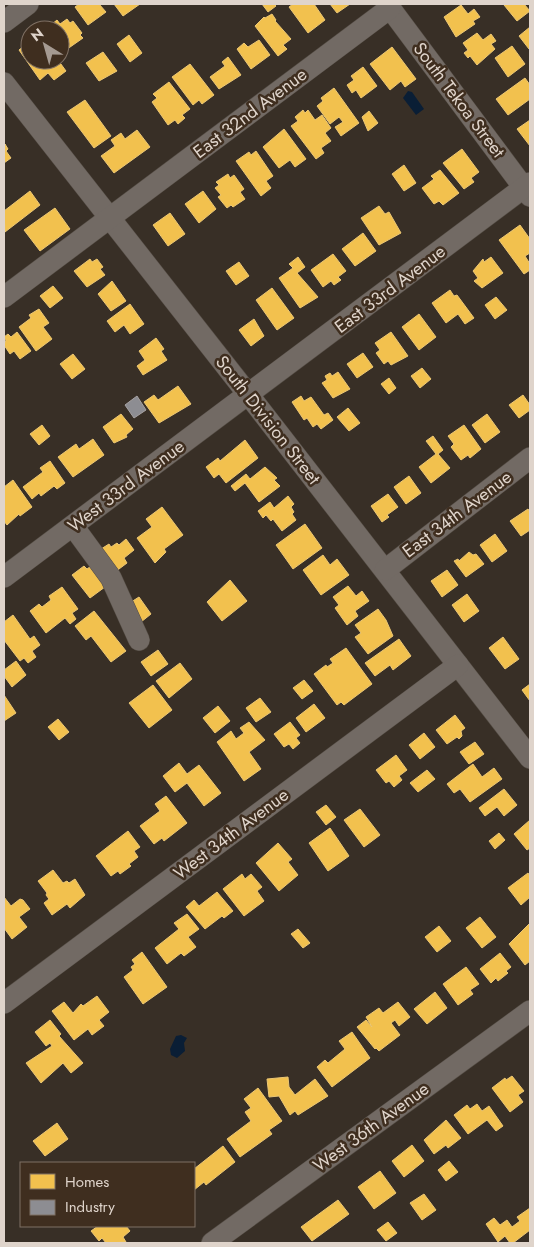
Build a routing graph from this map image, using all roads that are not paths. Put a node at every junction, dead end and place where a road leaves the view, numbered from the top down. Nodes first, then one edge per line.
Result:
1 (28, 4) edge
2 (389, 6) edge
3 (4, 22) edge
4 (4, 83) edge
5 (528, 189) edge
6 (110, 218) junction
7 (4, 297) edge
8 (249, 394) junction
9 (530, 458) edge
10 (73, 526) junction
11 (384, 570) junction
12 (4, 577) edge
13 (139, 640) dead end
14 (458, 666) junction
15 (530, 758) edge
16 (4, 1003) edge
17 (530, 1011) edge
18 (212, 1243) edge

1 - 3 street
2 - 5 street, South Tekoa Street
2 - 6 street, East 32nd Avenue
4 - 6 street, South Division Street
5 - 8 street, East 33rd Avenue
6 - 7 street, East 32nd Avenue
6 - 8 street, South Division Street
8 - 10 street, West 33rd Avenue
8 - 11 street, South Division Street
9 - 11 street, East 34th Avenue
10 - 12 street, West 33rd Avenue
10 - 13 street
11 - 14 street, South Division Street
14 - 15 street, South Division Street
14 - 16 street, West 34th Avenue
17 - 18 street, West 36th Avenue

